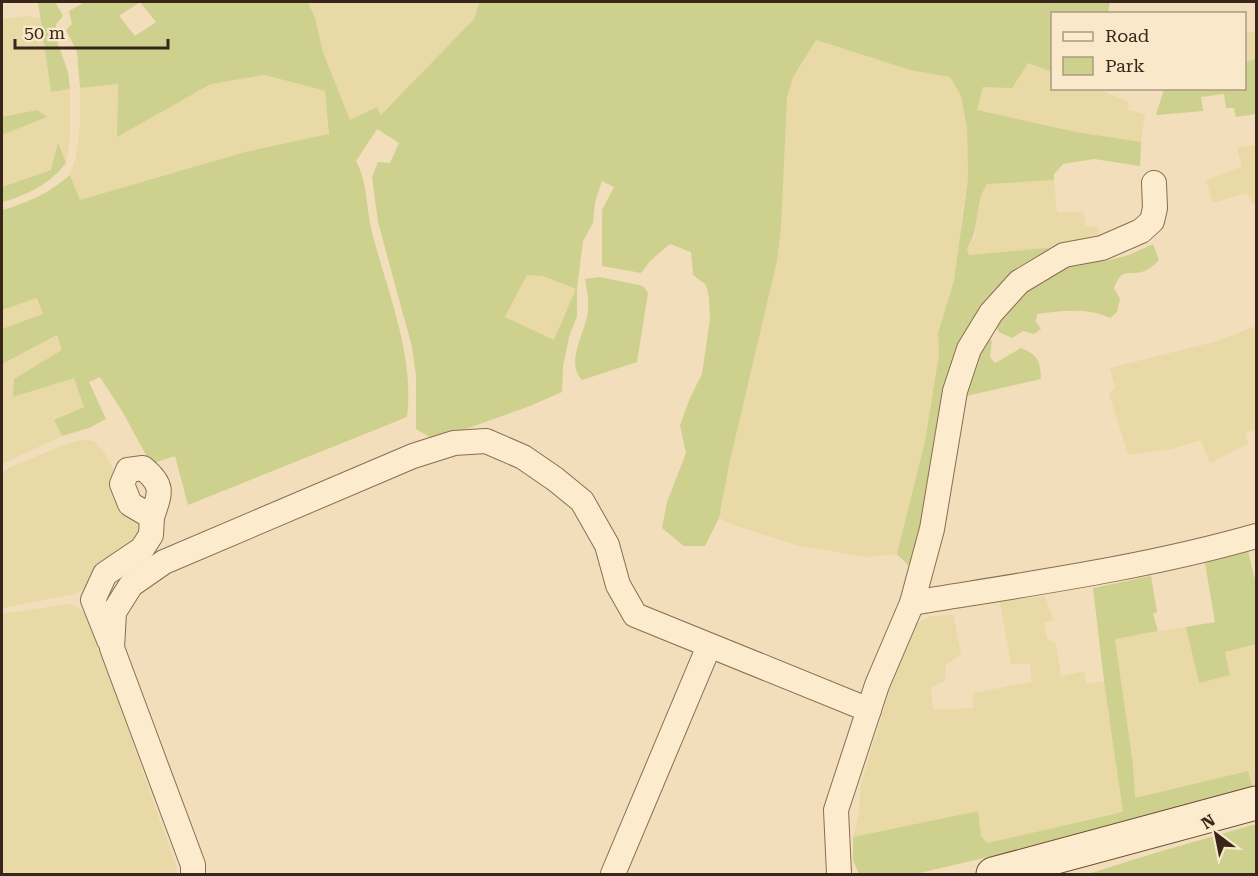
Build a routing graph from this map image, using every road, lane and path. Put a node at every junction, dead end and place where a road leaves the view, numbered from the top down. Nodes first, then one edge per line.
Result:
1 (1154, 183) dead end
2 (152, 518) dead end
3 (1257, 536) edge
4 (912, 603) junction
5 (709, 646) junction
6 (112, 648) junction
7 (869, 710) junction
8 (1257, 803) edge
9 (193, 874) edge
10 (612, 874) edge
11 (839, 874) edge
12 (993, 874) edge

1 - 4 street
2 - 6 street
3 - 4 street
4 - 7 street
5 - 6 street
5 - 7 street
5 - 10 street
6 - 9 street
7 - 11 street
8 - 12 main road

